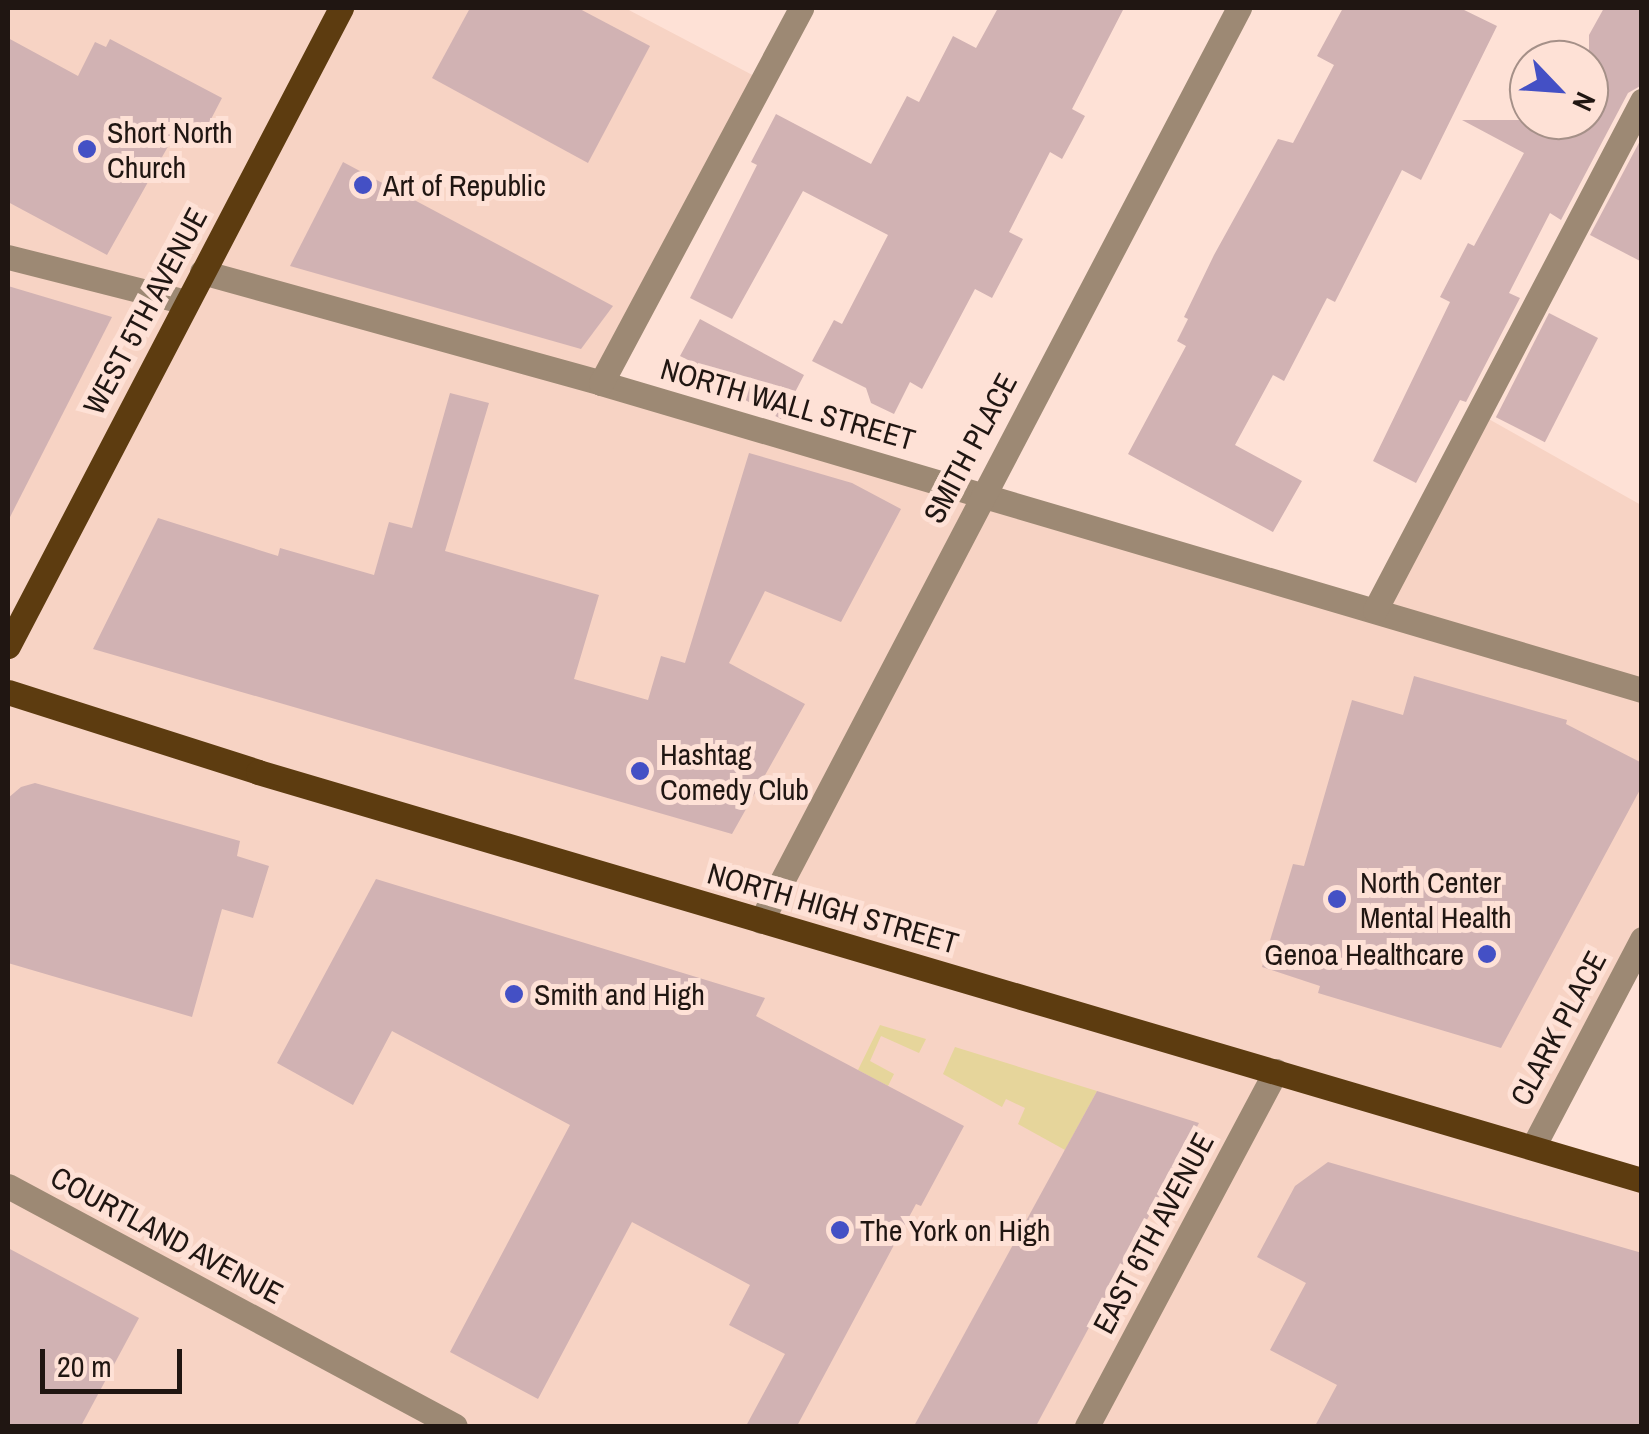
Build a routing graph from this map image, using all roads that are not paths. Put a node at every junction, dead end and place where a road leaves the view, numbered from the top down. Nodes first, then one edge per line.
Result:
1 (341, 8) edge
2 (801, 8) edge
3 (1239, 8) edge
4 (1642, 101) edge
5 (8, 257) edge
6 (202, 272) junction
7 (186, 302) junction
8 (601, 383) junction
9 (982, 494) junction
10 (1375, 610) junction
11 (8, 646) edge
12 (1642, 690) edge
13 (8, 692) edge
14 (760, 921) junction
15 (1642, 940) edge
16 (1276, 1071) junction
17 (1533, 1147) junction
18 (1642, 1180) edge
19 (8, 1186) edge
20 (455, 1426) edge
21 (1087, 1426) edge

1 - 6 main road, WEST 5TH AVENUE
2 - 8 street
3 - 9 street, SMITH PLACE
4 - 10 street
5 - 7 street
6 - 7 main road, WEST 5TH AVENUE
6 - 8 street, NORTH WALL STREET
7 - 11 main road, WEST 5TH AVENUE
8 - 9 street, NORTH WALL STREET
9 - 10 street, NORTH WALL STREET
9 - 14 street, SMITH PLACE
10 - 12 street, NORTH WALL STREET
13 - 14 main road, NORTH HIGH STREET
14 - 16 main road, NORTH HIGH STREET
15 - 17 street, CLARK PLACE
16 - 17 main road, NORTH HIGH STREET
16 - 21 street, EAST 6TH AVENUE
17 - 18 main road, NORTH HIGH STREET
19 - 20 street, COURTLAND AVENUE

